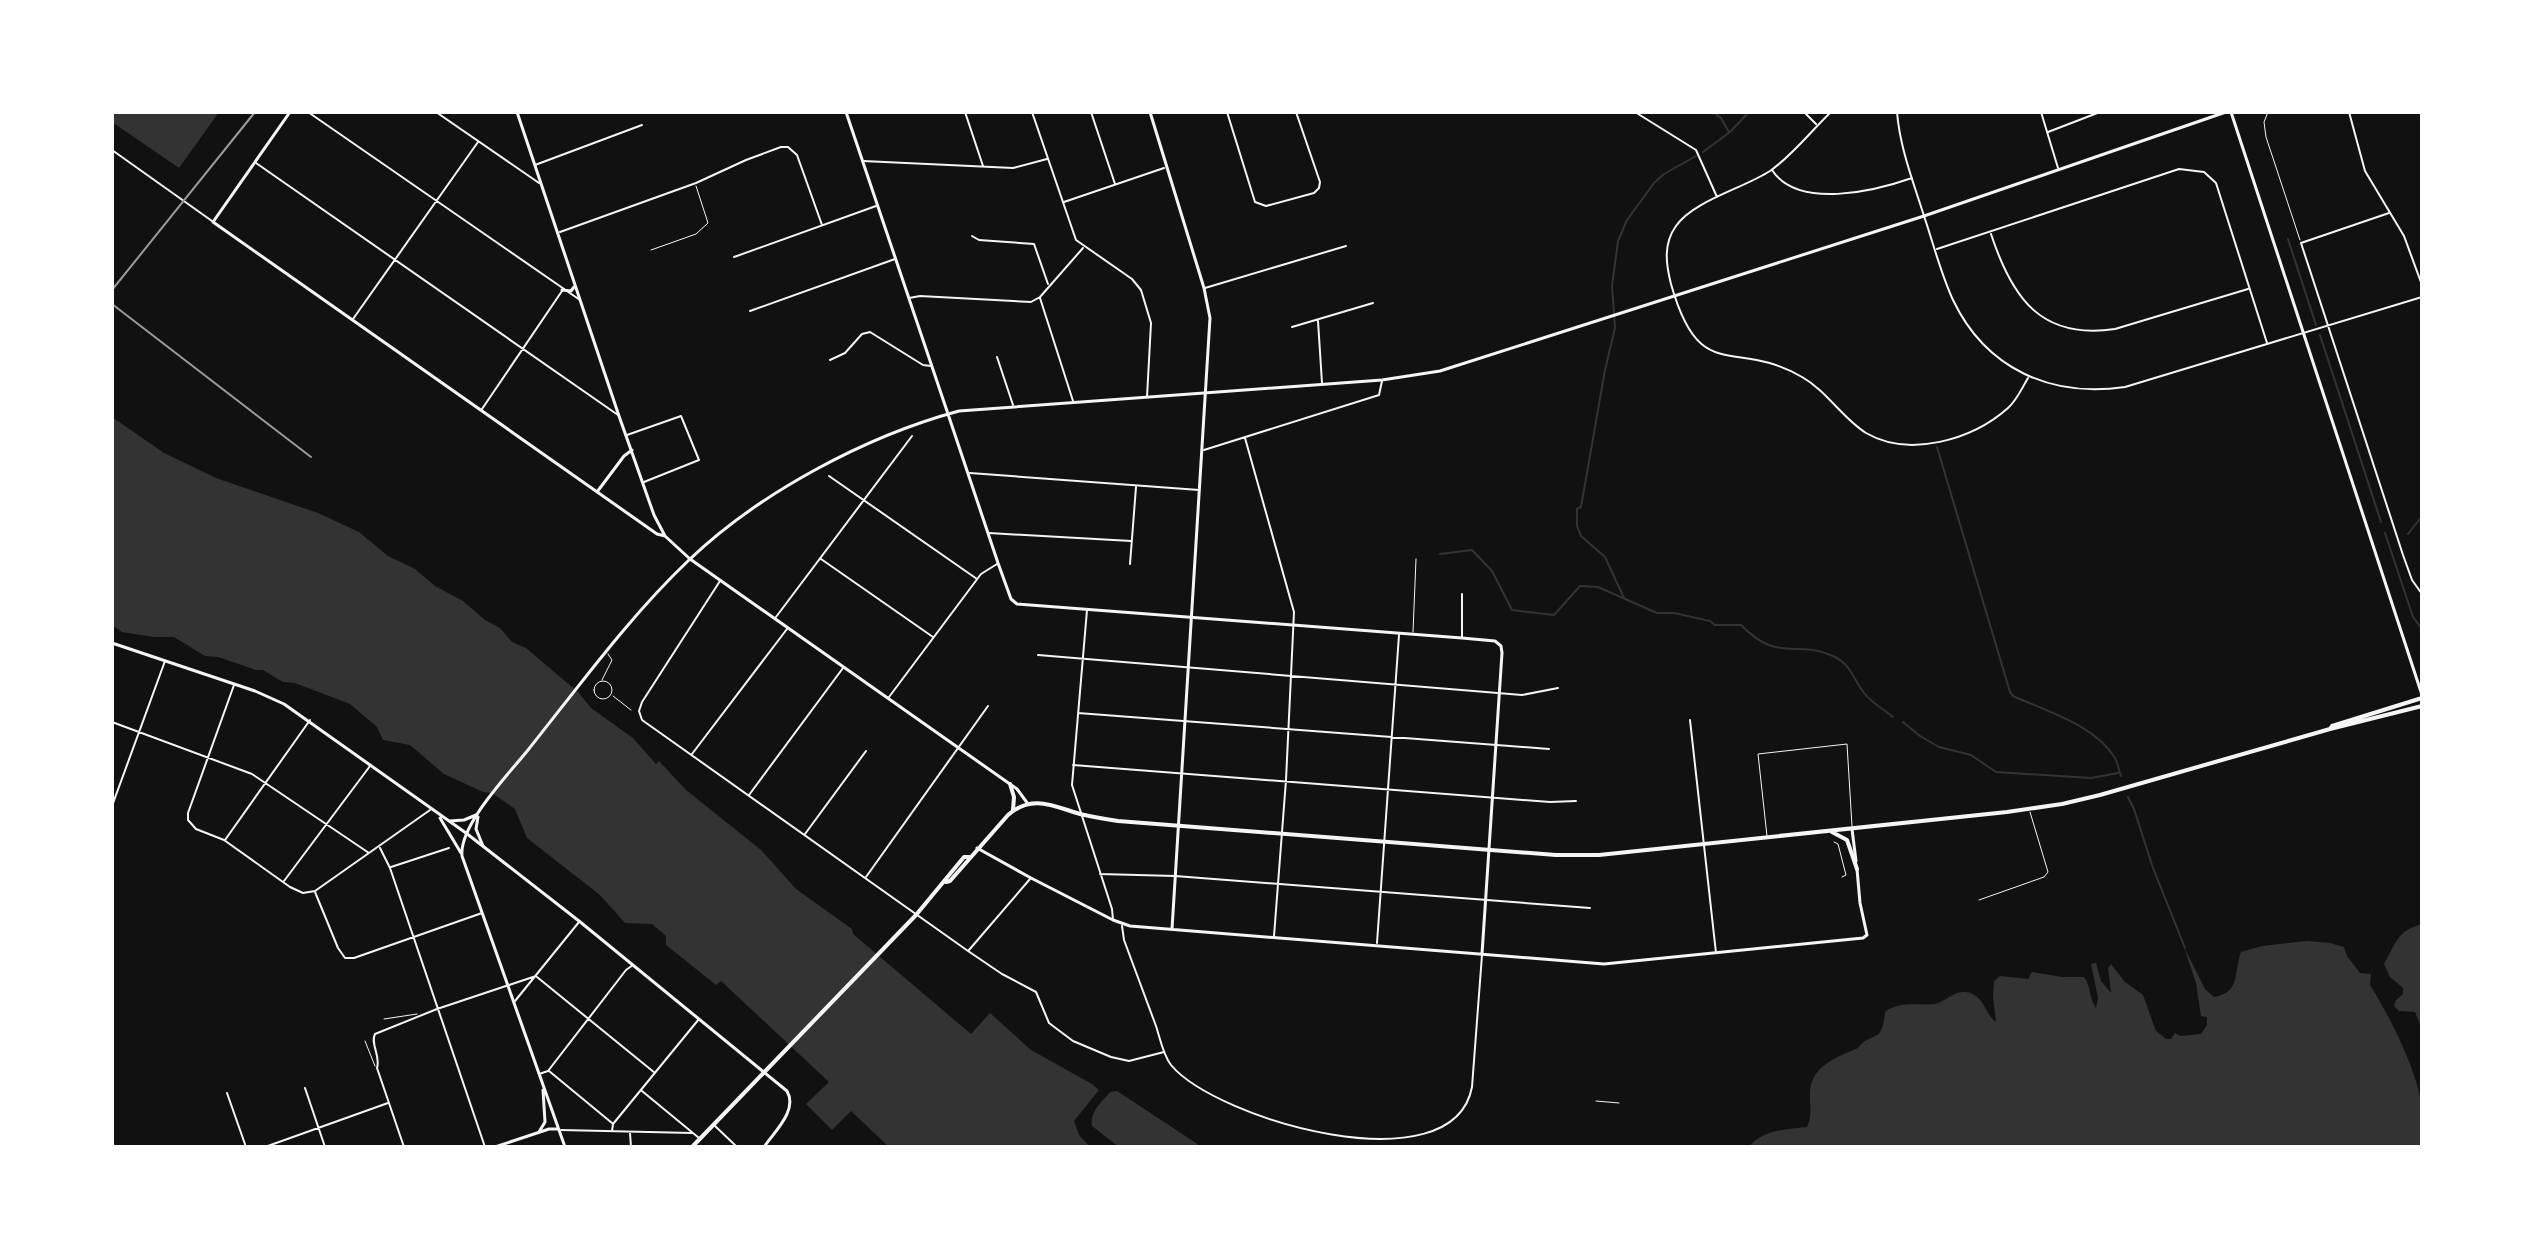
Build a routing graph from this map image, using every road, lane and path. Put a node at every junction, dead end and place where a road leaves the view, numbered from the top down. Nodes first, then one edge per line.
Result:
1 (290, 112) edge
2 (308, 112) edge
3 (436, 112) edge
4 (517, 112) edge
5 (846, 112) edge
6 (965, 112) edge
7 (1032, 112) edge
8 (1091, 112) edge
9 (1150, 112) edge
10 (1227, 112) edge
11 (1296, 112) edge
12 (1635, 112) edge
13 (1804, 112) edge
14 (1831, 112) edge
15 (1897, 112) edge
16 (2041, 112) edge
17 (2100, 112) edge
18 (2229, 112) edge
19 (2268, 112) edge
20 (2349, 112) edge
21 (642, 125) dead end
22 (1817, 125) junction
23 (2046, 132) junction
24 (478, 142) junction
25 (112, 150) edge
26 (1048, 159) junction
27 (863, 161) junction
28 (256, 162) junction
29 (534, 165) junction
30 (1168, 166) junction
31 (983, 167) junction
32 (1772, 169) junction
33 (2058, 170) junction
34 (1912, 178) junction
35 (540, 183) junction
36 (696, 183) junction
37 (1115, 185) junction
38 (1718, 198) junction
39 (436, 201) junction
40 (1063, 202) junction
41 (878, 205) junction
42 (2389, 213) junction
43 (1924, 216) junction
44 (213, 222) junction
45 (822, 225) junction
46 (1991, 232) junction
47 (557, 233) junction
48 (972, 236) dead end
49 (2301, 243) junction
50 (1346, 246) dead end
51 (1084, 247) junction
52 (651, 250) dead end
53 (1935, 250) junction
54 (734, 257) dead end
55 (896, 259) junction
56 (395, 260) junction
57 (575, 283) junction
58 (1049, 285) junction
59 (2422, 285) edge
60 (1204, 288) junction
61 (2249, 289) junction
62 (562, 290) junction
63 (1040, 297) junction
64 (1675, 297) junction
65 (2422, 297) edge
66 (909, 298) junction
67 (581, 301) junction
68 (1373, 303) dead end
69 (750, 311) dead end
70 (352, 320) junction
71 (1318, 321) junction
72 (2328, 326) junction
73 (1292, 327) dead end
74 (2305, 333) junction
75 (2268, 344) junction
76 (523, 348) junction
77 (997, 357) dead end
78 (830, 360) dead end
79 (932, 366) junction
80 (2029, 377) junction
81 (1382, 380) junction
82 (1322, 384) junction
83 (1206, 392) junction
84 (1147, 397) junction
85 (1073, 401) junction
86 (1013, 405) junction
87 (481, 410) junction
88 (948, 414) junction
89 (619, 416) junction
90 (627, 435) junction
91 (912, 436) dead end
92 (1245, 438) junction
93 (632, 450) junction
94 (1203, 451) junction
95 (968, 473) junction
96 (829, 476) dead end
97 (643, 482) junction
98 (1136, 486) junction
99 (1201, 490) junction
100 (597, 492) junction
101 (863, 501) junction
102 (988, 533) junction
103 (665, 536) junction
104 (1131, 541) junction
105 (690, 559) junction
106 (820, 559) junction
107 (1416, 559) dead end
108 (998, 563) junction
109 (1130, 564) dead end
110 (721, 579) junction
111 (977, 579) junction
112 (1462, 594) dead end
113 (2422, 594) edge
114 (1087, 608) junction
115 (1192, 616) junction
116 (776, 618) junction
117 (1294, 625) junction
118 (788, 627) junction
119 (1399, 633) junction
120 (1413, 634) junction
121 (933, 637) junction
122 (1462, 638) junction
123 (112, 643) edge
124 (606, 652) junction
125 (1038, 655) dead end
126 (1082, 659) junction
127 (165, 661) junction
128 (844, 667) junction
129 (1189, 669) junction
130 (1292, 677) junction
131 (601, 681) junction
132 (234, 684) junction
133 (1396, 685) junction
134 (1558, 688) dead end
135 (1500, 694) junction
136 (611, 695) junction
137 (2422, 696) edge
138 (888, 698) junction
139 (988, 706) dead end
140 (2422, 706) edge
141 (631, 710) dead end
142 (1078, 713) junction
143 (310, 720) junction
144 (1690, 720) dead end
145 (1185, 721) junction
146 (112, 722) edge
147 (1288, 728) junction
148 (2330, 729) junction
149 (140, 732) junction
150 (1392, 737) junction
151 (1496, 745) junction
152 (960, 748) junction
153 (1549, 749) dead end
154 (866, 751) dead end
155 (692, 755) junction
156 (210, 758) junction
157 (1073, 765) junction
158 (370, 766) junction
159 (1182, 772) junction
160 (1286, 780) junction
161 (267, 783) junction
162 (1010, 784) junction
163 (1389, 788) junction
164 (748, 796) junction
165 (1492, 796) junction
166 (1576, 801) dead end
167 (1028, 804) junction
168 (112, 806) edge
169 (431, 809) junction
170 (1013, 810) junction
171 (2029, 810) junction
172 (479, 813) junction
173 (1080, 814) junction
174 (438, 815) junction
175 (448, 821) junction
176 (326, 824) junction
177 (1179, 825) junction
178 (1852, 829) junction
179 (1830, 831) junction
180 (466, 833) junction
181 (1282, 834) junction
182 (804, 835) junction
183 (1767, 837) junction
184 (224, 840) junction
185 (1384, 841) junction
186 (1834, 842) dead end
187 (1705, 844) junction
188 (483, 846) junction
189 (380, 847) junction
190 (449, 848) dead end
191 (977, 848) junction
192 (1489, 849) junction
193 (369, 853) junction
194 (462, 856) junction
195 (390, 868) junction
196 (1857, 869) junction
197 (1100, 874) junction
198 (1175, 876) junction
199 (1842, 877) dead end
200 (1031, 878) junction
201 (865, 879) junction
202 (283, 882) junction
203 (1278, 884) junction
204 (315, 891) junction
205 (1381, 893) junction
206 (1979, 900) dead end
207 (1486, 901) junction
208 (1590, 908) dead end
209 (482, 913) junction
210 (916, 915) junction
211 (1113, 920) junction
212 (579, 921) junction
213 (1122, 924) junction
214 (1172, 929) junction
215 (1274, 936) junction
216 (413, 937) junction
217 (1377, 945) junction
218 (968, 951) junction
219 (1482, 954) junction
220 (1716, 954) junction
221 (633, 965) junction
222 (536, 976) junction
223 (508, 986) junction
224 (514, 1002) junction
225 (437, 1009) junction
226 (419, 1016) junction
227 (588, 1018) junction
228 (384, 1019) dead end
229 (699, 1019) junction
230 (365, 1041) dead end
231 (1164, 1052) junction
232 (377, 1068) junction
233 (548, 1071) junction
234 (762, 1071) junction
235 (655, 1073) junction
236 (538, 1074) junction
237 (543, 1087) junction
238 (305, 1088) dead end
239 (641, 1090) junction
240 (227, 1093) dead end
241 (1596, 1101) dead end
242 (389, 1103) junction
243 (1619, 1103) dead end
244 (613, 1124) junction
245 (713, 1125) junction
246 (319, 1128) junction
247 (558, 1129) junction
248 (612, 1131) junction
249 (629, 1131) junction
250 (539, 1132) junction
251 (692, 1133) junction
252 (699, 1138) junction
253 (112, 1141) edge
254 (114, 1147) edge
255 (246, 1147) edge
256 (265, 1147) edge
257 (325, 1147) edge
258 (404, 1147) edge
259 (485, 1147) edge
260 (495, 1147) edge
261 (565, 1147) edge
262 (631, 1147) edge
263 (692, 1147) edge
264 (737, 1147) edge
265 (764, 1147) edge

1 - 28 street
2 - 39 street
3 - 24 street
4 - 29 street
5 - 27 street
6 - 31 street
7 - 26 street
8 - 37 street
9 - 30 street
10 - 11 street
12 - 38 street
13 - 22 street
14 - 22 street
15 - 34 street
16 - 23 street
17 - 23 street
18 - 33 street
18 - 74 street
19 - 49 lane
20 - 42 street
21 - 29 street
22 - 32 street
23 - 33 street
24 - 35 street
24 - 39 street
25 - 44 street
26 - 31 street
26 - 40 street
27 - 31 street
27 - 41 street
28 - 44 street
28 - 56 street
29 - 35 street
30 - 37 street
30 - 60 street
32 - 34 street
32 - 38 street
33 - 43 street
34 - 43 street
35 - 47 street
36 - 45 street
36 - 47 street
36 - 52 lane
37 - 40 street
38 - 64 street
39 - 56 street
39 - 62 street
40 - 51 street
41 - 45 street
41 - 55 street
42 - 49 street
42 - 59 street
43 - 53 street
43 - 64 street
44 - 70 street
45 - 54 street
46 - 53 street
46 - 61 street
46 - 61 street
47 - 57 street
48 - 58 street
49 - 72 street
50 - 60 street
51 - 58 street
51 - 84 street
53 - 80 street
55 - 66 street
55 - 69 street
56 - 70 street
56 - 76 street
57 - 62 street
57 - 67 street
58 - 63 street
60 - 83 street
61 - 75 street
62 - 67 street
62 - 76 street
63 - 66 street
63 - 85 street
64 - 80 street
64 - 81 street
65 - 72 street
66 - 79 street
67 - 89 street
68 - 71 street
70 - 87 street
71 - 73 street
71 - 82 street
72 - 74 street
72 - 113 street
74 - 75 street
74 - 137 street
75 - 80 street
76 - 87 street
76 - 89 street
77 - 86 street
78 - 79 street
79 - 88 street
81 - 82 street
81 - 92 street
82 - 83 street
83 - 84 street
83 - 94 street
84 - 85 street
85 - 86 street
86 - 88 street
87 - 100 street
88 - 95 street
88 - 105 street
89 - 90 street
90 - 93 street
90 - 97 street
91 - 101 street
92 - 94 street
92 - 117 street
93 - 97 street
93 - 100 street
94 - 99 street
95 - 98 street
95 - 102 street
96 - 101 street
97 - 103 street
98 - 99 street
98 - 104 street
99 - 115 street
100 - 103 street
101 - 106 street
101 - 111 street
102 - 104 street
102 - 108 street
103 - 105 street
104 - 109 street
105 - 110 street
105 - 124 street
106 - 116 street
106 - 121 street
107 - 120 lane
108 - 111 street
108 - 114 street
110 - 116 street
110 - 155 street
111 - 121 street
112 - 122 street
114 - 115 street
114 - 126 street
115 - 117 street
115 - 129 street
116 - 118 street
117 - 119 street
117 - 130 street
118 - 128 street
118 - 155 street
119 - 120 street
119 - 133 street
120 - 122 street
121 - 138 street
122 - 135 street
123 - 127 street
124 - 131 lane
124 - 172 street
125 - 126 street
126 - 129 street
126 - 142 street
127 - 132 street
127 - 149 street
128 - 138 street
128 - 164 street
129 - 130 street
129 - 145 street
130 - 133 street
130 - 147 street
131 - 136 lane
131 - 136 lane
132 - 143 street
132 - 156 street
133 - 135 street
133 - 150 street
134 - 135 street
135 - 151 street
136 - 141 lane
137 - 148 main road
138 - 152 street
139 - 152 street
140 - 148 main road
142 - 145 street
142 - 157 street
143 - 158 street
143 - 161 street
144 - 187 street
145 - 147 street
145 - 159 street
146 - 149 street
147 - 150 street
147 - 160 street
148 - 171 main road
149 - 156 street
149 - 168 street
150 - 151 street
150 - 163 street
151 - 153 street
151 - 165 street
152 - 162 street
152 - 201 street
154 - 182 street
155 - 164 street
156 - 161 street
156 - 184 street
157 - 159 street
157 - 173 street
158 - 169 street
158 - 176 street
159 - 160 street
159 - 177 street
160 - 163 street
160 - 181 street
161 - 176 street
161 - 184 street
162 - 167 street
162 - 170 main road
163 - 165 street
163 - 185 street
164 - 182 street
165 - 166 street
165 - 192 street
167 - 170 main road
167 - 173 main road
169 - 174 street
169 - 189 street
170 - 191 main road
171 - 178 main road
171 - 206 lane
172 - 175 street
172 - 180 street
172 - 188 street
173 - 177 main road
173 - 197 street
174 - 175 street
174 - 194 street
175 - 180 street
176 - 193 street
176 - 202 street
177 - 181 main road
177 - 198 street
178 - 179 main road
178 - 183 lane
178 - 196 street
179 - 183 main road
179 - 196 main road
180 - 188 street
180 - 194 street
181 - 185 main road
181 - 203 street
182 - 201 street
183 - 187 main road
184 - 202 street
185 - 192 main road
185 - 205 street
186 - 199 lane
187 - 192 main road
187 - 220 street
188 - 212 street
189 - 193 street
189 - 195 street
190 - 195 street
191 - 200 street
191 - 210 main road
192 - 207 street
193 - 204 street
194 - 209 street
195 - 216 street
196 - 220 street
197 - 198 street
197 - 211 street
198 - 203 street
198 - 214 street
200 - 211 street
200 - 218 street
201 - 210 street
202 - 204 street
203 - 205 street
203 - 215 street
204 - 216 street
205 - 207 street
205 - 217 street
207 - 208 street
207 - 219 street
209 - 216 street
209 - 223 street
210 - 218 street
210 - 234 main road
211 - 213 street
212 - 221 street
212 - 222 street
213 - 214 street
213 - 231 street
214 - 215 street
215 - 217 street
216 - 225 street
217 - 219 street
218 - 231 street
219 - 220 street
219 - 231 street
221 - 227 street
221 - 229 street
222 - 223 street
222 - 224 street
222 - 227 street
223 - 224 street
223 - 225 street
224 - 236 street
225 - 226 street
225 - 259 street
226 - 228 lane
226 - 232 street
227 - 233 street
227 - 235 street
229 - 234 street
229 - 235 street
230 - 232 lane
232 - 242 street
233 - 236 street
233 - 244 street
234 - 245 main road
234 - 265 street
235 - 239 street
236 - 237 street
237 - 247 street
237 - 250 street
238 - 246 street
239 - 244 street
239 - 251 street
240 - 255 street
241 - 243 lane
242 - 246 street
242 - 258 street
244 - 248 street
245 - 252 main road
245 - 264 street
246 - 256 street
246 - 257 street
247 - 248 street
247 - 250 street
247 - 261 street
248 - 249 street
249 - 251 street
249 - 262 street
250 - 260 street
251 - 252 street
252 - 263 main road
253 - 254 street

